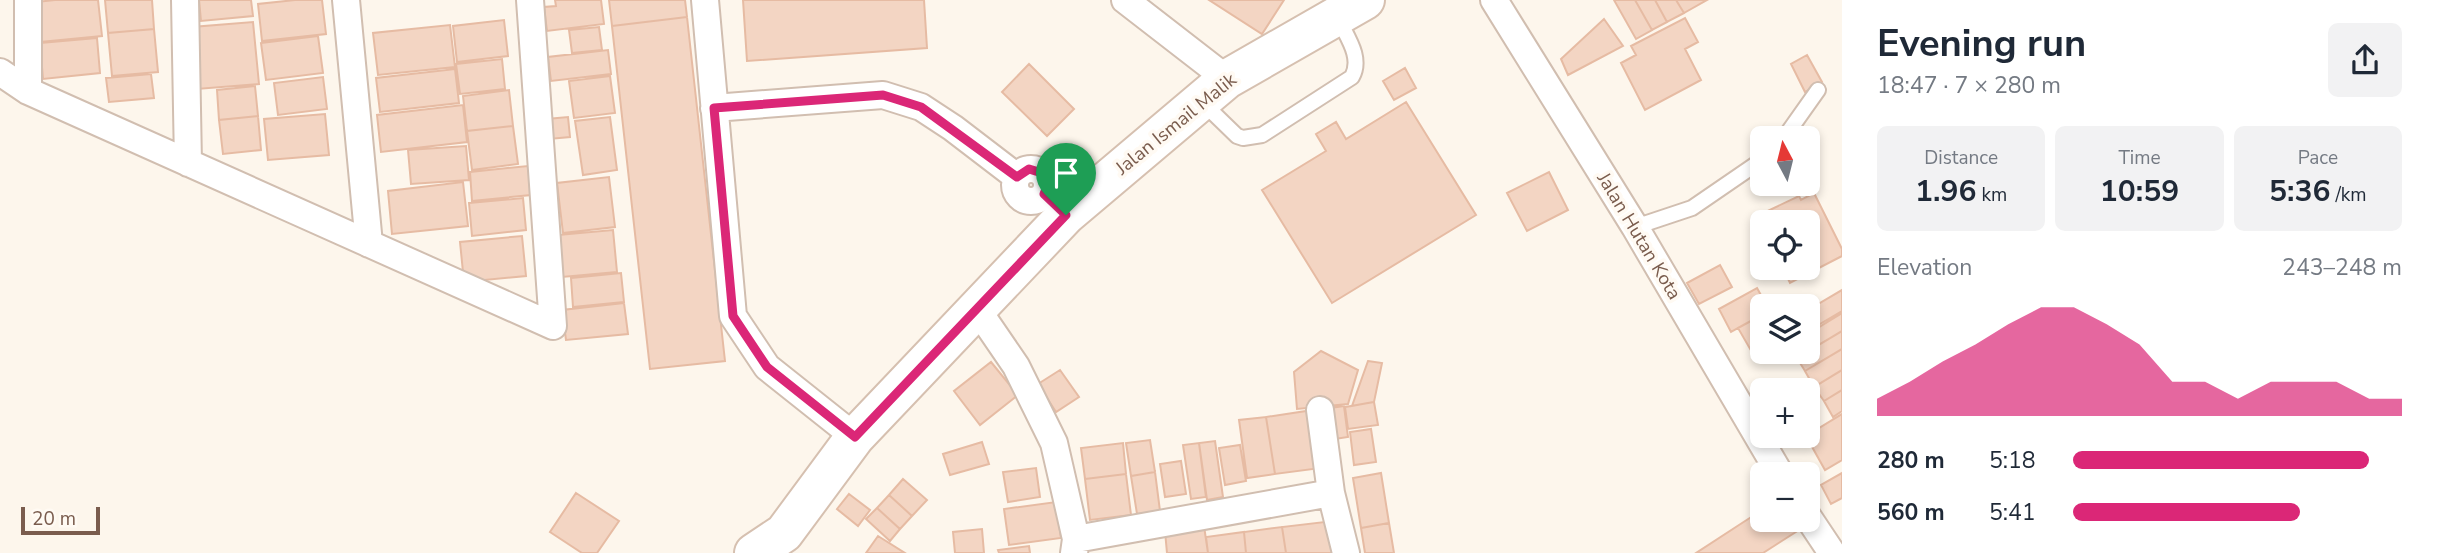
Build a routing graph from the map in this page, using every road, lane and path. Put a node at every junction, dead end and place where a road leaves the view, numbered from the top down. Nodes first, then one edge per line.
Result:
1 (28, 0) edge
2 (185, 0) edge
3 (346, 0) edge
4 (530, 0) edge
5 (705, 0) edge
6 (1125, 0) edge
7 (1494, 0) edge
8 (1351, 8) edge
9 (0, 72) edge
10 (1214, 90) junction
11 (1818, 90) dead end
12 (28, 91) junction
13 (714, 108) junction
14 (1792, 126) edge
15 (188, 163) junction
16 (1750, 168) edge
17 (1055, 204) junction
18 (1635, 227) junction
19 (369, 244) junction
20 (977, 309) junction
21 (1320, 410) dead end
22 (855, 437) junction
23 (1773, 462) edge
24 (1331, 493) junction
25 (1818, 532) edge
26 (1075, 546) edge
27 (754, 553) edge
28 (1346, 553) edge
29 (1832, 553) edge

1 - 12 street
2 - 15 street
3 - 19 street
4 - 19 street
5 - 13 street
6 - 10 street
7 - 18 street, Jalan Hutan Kota
8 - 10 main road, Jalan Ismail Malik
8 - 10 lane
9 - 12 street
10 - 17 main road, Jalan Ismail Malik
11 - 14 lane
12 - 15 street
13 - 17 street
13 - 22 street
15 - 19 street
16 - 18 lane
17 - 20 main road, Jalan Ismail Malik
18 - 23 street, Jalan Hutan Kota
20 - 22 main road, Jalan Ismail Malik
20 - 26 street
21 - 24 street
22 - 27 main road, Jalan Ismail Malik
24 - 26 street
24 - 28 street
25 - 29 street

